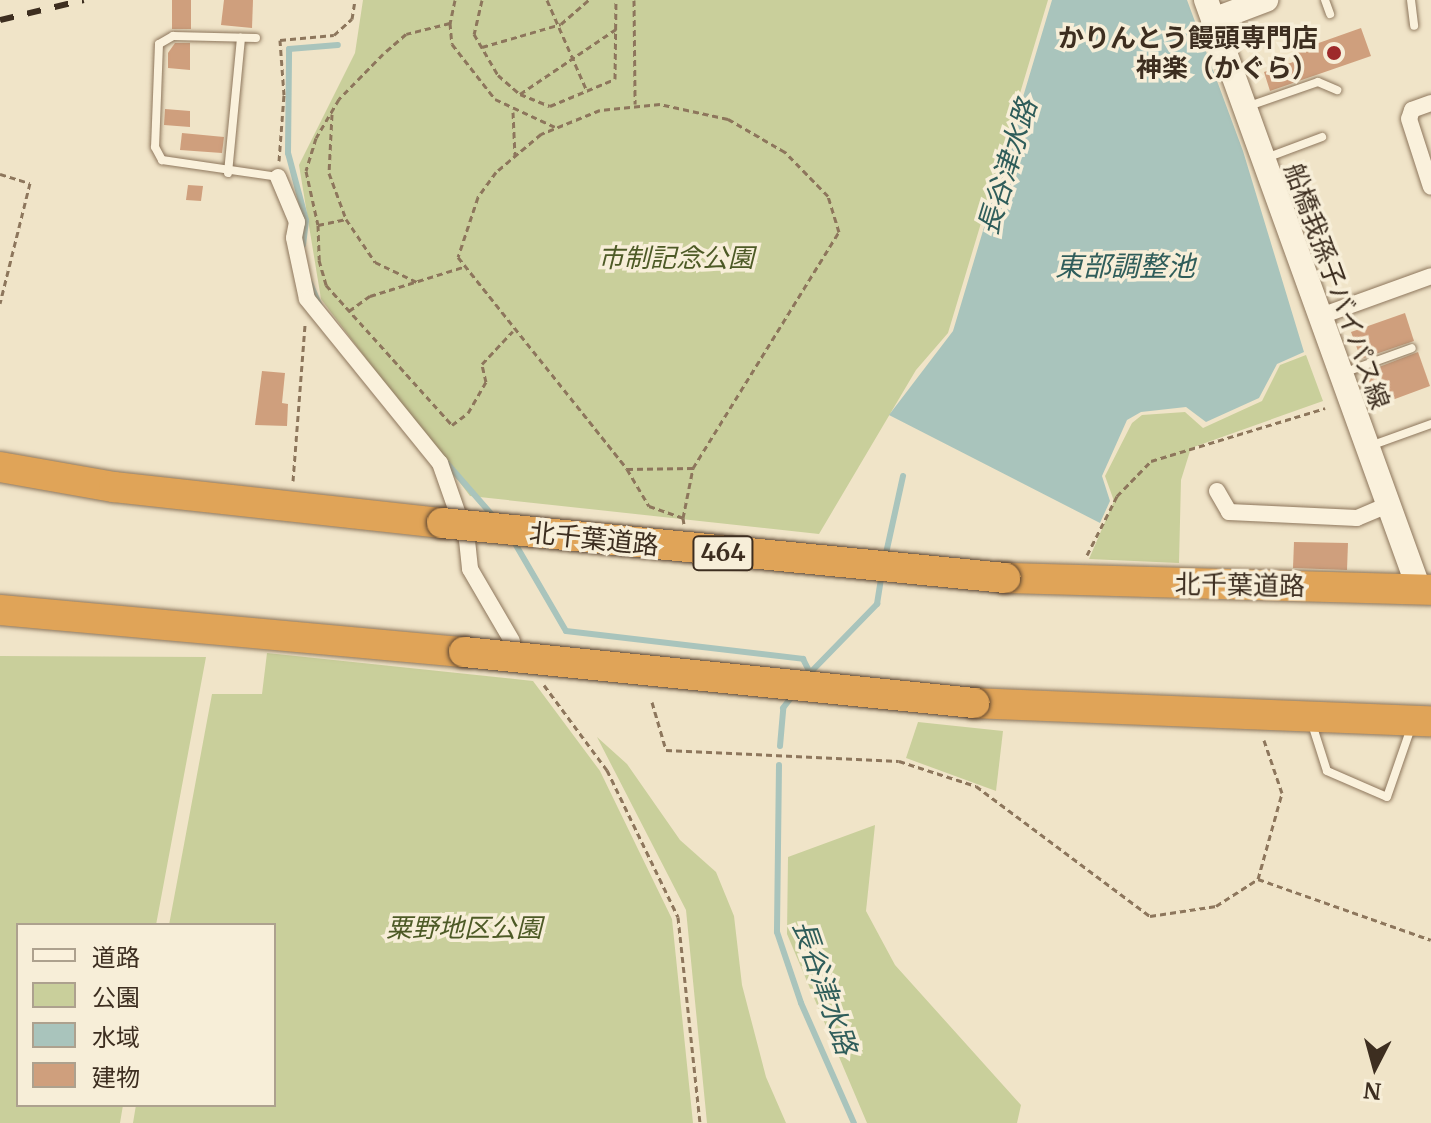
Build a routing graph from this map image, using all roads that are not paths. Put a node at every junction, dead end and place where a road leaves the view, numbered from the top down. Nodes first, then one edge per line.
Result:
1 (1266, 0) edge
2 (1325, 0) edge
3 (1411, 0) edge
4 (1210, 10) edge
5 (1330, 14) dead end
6 (1414, 26) dead end
7 (241, 38) junction
8 (256, 38) dead end
9 (1337, 90) dead end
10 (1431, 103) edge
11 (1244, 108) junction
12 (1322, 137) dead end
13 (1262, 159) junction
14 (228, 173) junction
15 (278, 177) joint
16 (1431, 187) edge
17 (1431, 276) edge
18 (1318, 317) junction
19 (1412, 348) dead end
20 (1339, 374) junction
21 (1431, 424) edge
22 (1366, 448) junction
23 (0, 467) edge
24 (1217, 491) dead end
25 (1387, 505) junction
26 (1425, 590) edge
27 (0, 610) edge
28 (512, 641) dead end
29 (1310, 718) junction
30 (1422, 721) edge

1 - 4 street
2 - 5 lane
3 - 6 lane
4 - 11 street, 船橋我孫子バイパス線
7 - 8 lane
7 - 14 lane
7 - 14 lane
9 - 11 lane
10 - 16 street
11 - 13 street, 船橋我孫子バイパス線
12 - 13 lane
13 - 18 street, 船橋我孫子バイパス線
14 - 15 lane
15 - 28 street
17 - 18 street
18 - 20 street, 船橋我孫子バイパス線
19 - 20 lane
20 - 22 street, 船橋我孫子バイパス線
21 - 22 lane
22 - 25 street, 船橋我孫子バイパス線
23 - 26 highway, 北千葉道路 / 464, bridge
24 - 25 street
25 - 26 street, 船橋我孫子バイパス線
27 - 29 highway, bridge
29 - 30 highway
29 - 30 lane

